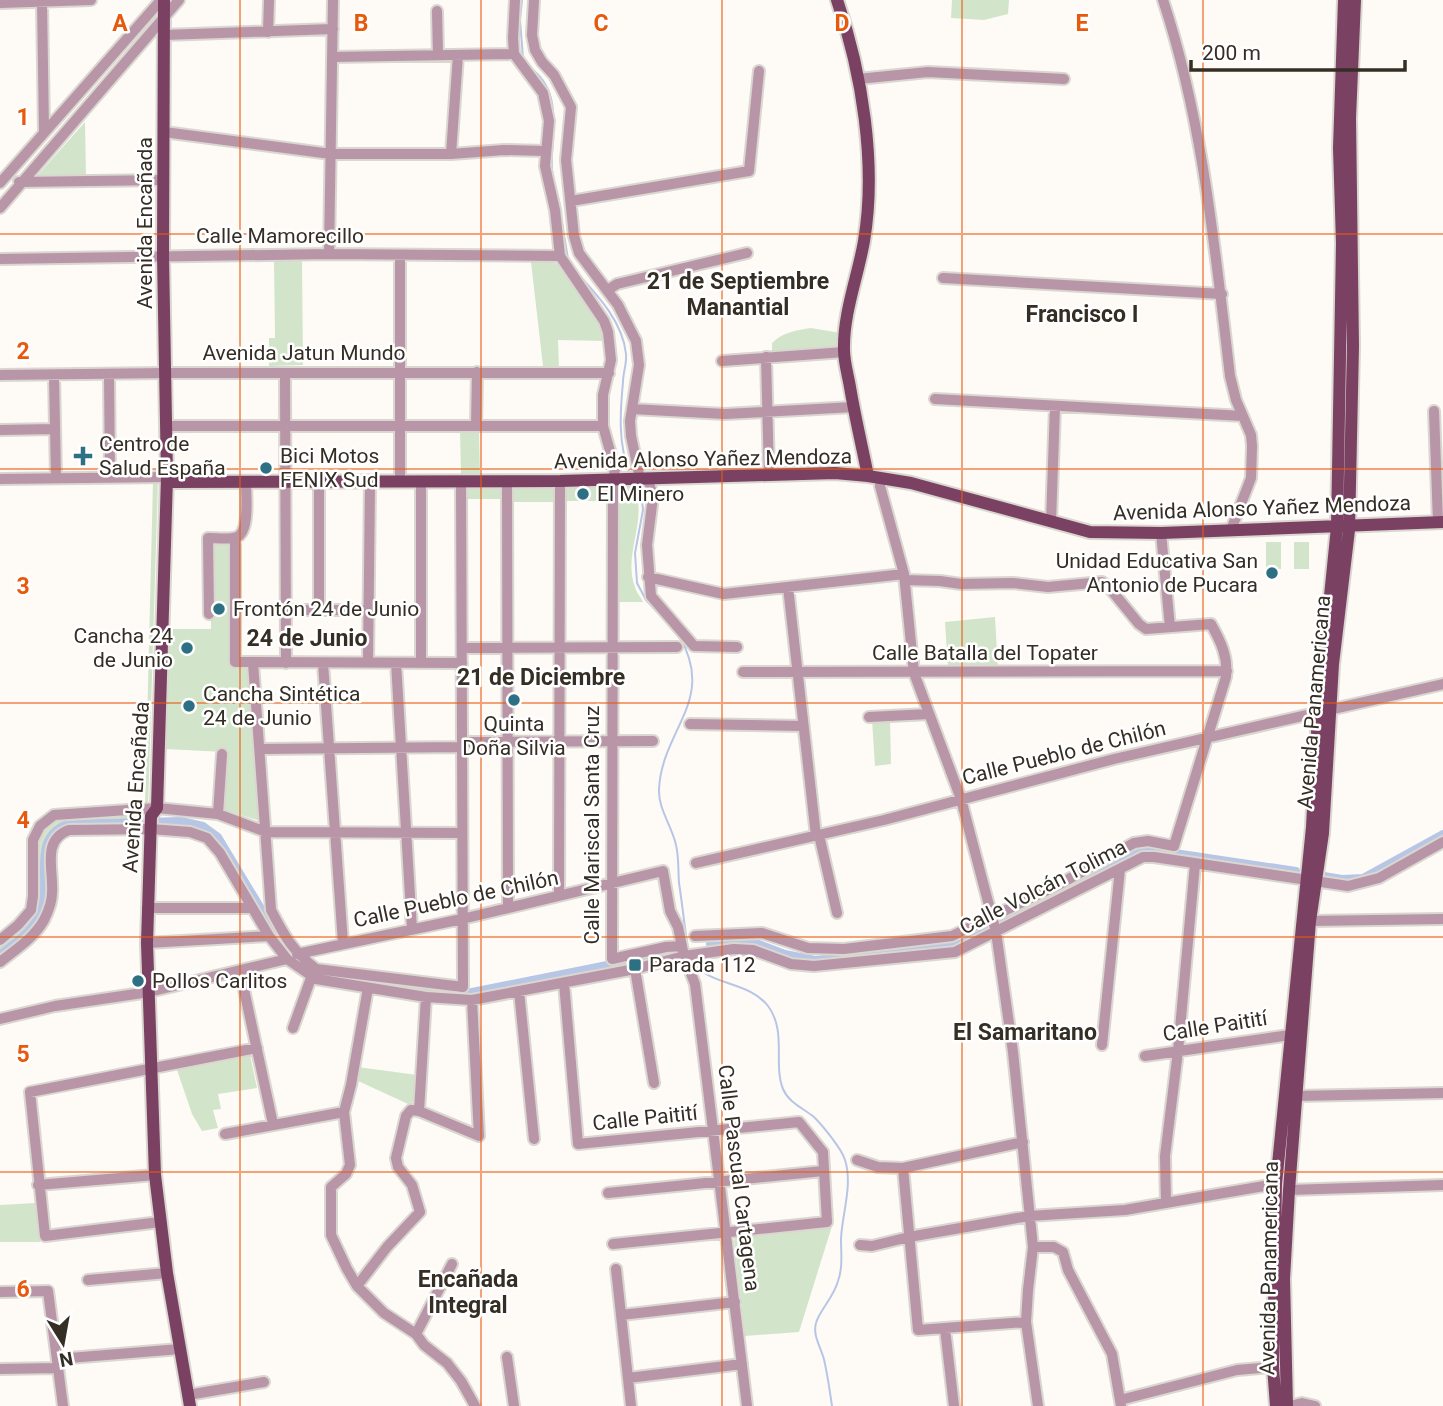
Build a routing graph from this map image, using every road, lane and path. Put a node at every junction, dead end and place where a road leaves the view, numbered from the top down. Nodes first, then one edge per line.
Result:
1 (91, 0) edge
2 (162, 0) edge
3 (179, 0) edge
4 (269, 0) edge
5 (333, 0) edge
6 (516, 0) edge
7 (534, 0) edge
8 (837, 0) edge
9 (1163, 0) edge
10 (1344, 0) edge
11 (1354, 0) edge
12 (0, 2) edge
13 (42, 2) junction
14 (437, 11) dead end
15 (164, 17) junction
16 (1348, 24) junction
17 (333, 29) junction
18 (268, 32) junction
19 (164, 35) junction
20 (514, 54) junction
21 (438, 55) junction
22 (458, 55) junction
23 (332, 57) junction
24 (759, 71) dead end
25 (858, 79) junction
26 (1064, 79) dead end
27 (44, 132) junction
28 (164, 132) junction
29 (545, 152) junction
30 (331, 154) junction
31 (451, 154) junction
32 (163, 180) junction
33 (23, 182) junction
34 (0, 183) edge
35 (571, 201) junction
36 (0, 208) edge
37 (747, 253) dead end
38 (329, 254) junction
39 (400, 255) junction
40 (163, 256) junction
41 (561, 256) junction
42 (0, 259) edge
43 (943, 278) dead end
44 (608, 290) junction
45 (1222, 294) junction
46 (844, 352) junction
47 (766, 357) junction
48 (722, 361) dead end
49 (477, 372) junction
50 (166, 373) junction
51 (285, 373) junction
52 (399, 373) junction
53 (609, 373) junction
54 (109, 374) junction
55 (0, 375) edge
56 (54, 375) junction
57 (935, 399) dead end
58 (1055, 406) junction
59 (854, 407) junction
60 (632, 409) junction
61 (768, 411) junction
62 (1434, 411) dead end
63 (1243, 416) junction
64 (166, 426) junction
65 (284, 426) junction
66 (400, 426) junction
67 (476, 426) junction
68 (603, 426) junction
69 (54, 429) junction
70 (0, 430) edge
71 (769, 475) junction
72 (874, 477) junction
73 (57, 478) junction
74 (110, 478) junction
75 (0, 479) edge
76 (167, 479) junction
77 (638, 479) junction
78 (613, 480) junction
79 (561, 481) junction
80 (246, 482) junction
81 (370, 482) junction
82 (400, 482) junction
83 (421, 482) junction
84 (461, 482) junction
85 (507, 482) junction
86 (284, 483) junction
87 (319, 483) junction
88 (1051, 522) junction
89 (1440, 522) edge
90 (1343, 526) junction
91 (1231, 530) junction
92 (1161, 533) junction
93 (235, 538) junction
94 (649, 576) junction
95 (904, 577) junction
96 (788, 587) junction
97 (285, 610) junction
98 (319, 610) junction
99 (368, 610) junction
100 (209, 614) dead end
101 (1170, 627) junction
102 (677, 646) dead end
103 (559, 647) junction
104 (611, 647) junction
105 (462, 648) junction
106 (508, 648) junction
107 (737, 648) dead end
108 (253, 663) junction
109 (286, 663) junction
110 (323, 663) junction
111 (368, 663) junction
112 (396, 663) junction
113 (421, 663) junction
114 (462, 663) junction
115 (1227, 671) junction
116 (743, 672) dead end
117 (797, 673) junction
118 (914, 673) junction
119 (1443, 684) edge
120 (1324, 712) junction
121 (929, 714) junction
122 (869, 717) dead end
123 (690, 724) dead end
124 (803, 726) junction
125 (1207, 738) junction
126 (558, 741) junction
127 (611, 741) junction
128 (653, 741) dead end
129 (508, 742) junction
130 (462, 744) junction
131 (329, 748) junction
132 (401, 748) junction
133 (260, 749) junction
134 (222, 754) dead end
135 (961, 799) junction
136 (218, 814) junction
137 (152, 819) junction
138 (266, 832) junction
139 (335, 832) junction
140 (406, 833) junction
141 (463, 833) junction
142 (817, 836) junction
143 (1443, 842) edge
144 (696, 863) dead end
145 (1195, 864) junction
146 (1120, 869) junction
147 (663, 871) joint
148 (1311, 881) junction
149 (612, 883) junction
150 (559, 896) junction
151 (147, 908) junction
152 (252, 908) junction
153 (508, 908) junction
154 (836, 913) dead end
155 (462, 919) junction
156 (1443, 919) edge
157 (1310, 921) junction
158 (994, 926) junction
159 (412, 929) junction
160 (269, 936) junction
161 (695, 936) dead end
162 (0, 940) edge
163 (147, 943) junction
164 (343, 943) junction
165 (683, 951) junction
166 (292, 957) junction
167 (0, 962) edge
168 (635, 969) junction
169 (240, 971) junction
170 (311, 978) junction
171 (564, 983) junction
172 (368, 988) junction
173 (519, 991) junction
174 (149, 992) junction
175 (426, 997) junction
176 (472, 1000) junction
177 (0, 1019) edge
178 (293, 1028) dead end
179 (1290, 1034) junction
180 (1102, 1045) dead end
181 (257, 1048) junction
182 (1178, 1051) junction
183 (1145, 1056) dead end
184 (153, 1068) junction
185 (654, 1083) dead end
186 (1443, 1093) edge
187 (1296, 1096) junction
188 (419, 1111) junction
189 (344, 1112) junction
190 (274, 1124) junction
191 (714, 1130) junction
192 (225, 1134) dead end
193 (534, 1139) dead end
194 (1023, 1142) junction
195 (857, 1160) dead end
196 (903, 1168) junction
197 (823, 1171) junction
198 (155, 1175) junction
199 (721, 1182) junction
200 (38, 1185) junction
201 (1443, 1185) edge
202 (1283, 1187) junction
203 (608, 1193) dead end
204 (1166, 1203) junction
205 (1029, 1216) junction
206 (160, 1222) junction
207 (727, 1233) junction
208 (909, 1237) junction
209 (614, 1244) dead end
210 (860, 1245) dead end
211 (1033, 1247) junction
212 (452, 1264) dead end
213 (616, 1269) dead end
214 (167, 1273) junction
215 (88, 1280) dead end
216 (358, 1286) junction
217 (0, 1292) edge
218 (735, 1302) junction
219 (621, 1315) junction
220 (1026, 1322) junction
221 (945, 1329) junction
222 (416, 1334) junction
223 (180, 1349) junction
224 (506, 1357) dead end
225 (57, 1363) junction
226 (742, 1364) junction
227 (1273, 1367) junction
228 (0, 1369) edge
229 (628, 1378) junction
230 (264, 1382) dead end
231 (189, 1401) edge
232 (1120, 1403) edge
233 (62, 1406) edge
234 (475, 1406) edge
235 (514, 1406) edge
236 (631, 1406) edge
237 (747, 1406) edge
238 (954, 1406) edge
239 (1038, 1406) edge
240 (1276, 1406) edge
241 (1289, 1406) edge
242 (1315, 1406) edge

1 - 13 street
2 - 15 main road, Avenida Encañada
2 - 27 street
3 - 15 street
4 - 18 street
5 - 17 street
6 - 20 street
7 - 35 street
8 - 25 main road
9 - 45 street
10 - 16 main road, Avenida Panamericana
11 - 16 main road, Avenida Panamericana
12 - 13 street
13 - 27 street
14 - 21 street
15 - 19 main road, Avenida Encañada
15 - 33 street
16 - 90 main road, Avenida Panamericana
17 - 18 street
17 - 23 street
18 - 19 street
19 - 28 main road, Avenida Encañada
20 - 22 street
20 - 29 street
21 - 22 street
21 - 23 street
22 - 31 street
23 - 30 street
24 - 35 street
25 - 26 street
25 - 46 main road
27 - 34 street
28 - 30 street
28 - 32 main road, Avenida Encañada
29 - 31 street
29 - 41 street
30 - 31 street
30 - 38 street
32 - 33 street
32 - 40 main road, Avenida Encañada
33 - 34 street
33 - 36 street
35 - 44 street
37 - 44 street
38 - 39 street, Calle Mamorecillo
38 - 40 street, Calle Mamorecillo
39 - 41 street, Calle Mamorecillo
39 - 52 street
40 - 42 street, Calle Mamorecillo
40 - 50 main road, Avenida Encañada
41 - 53 street, Calle Mariscal Santa Cruz
43 - 45 street
44 - 60 street
45 - 63 street
46 - 47 street
46 - 59 main road
47 - 48 street
47 - 61 street
49 - 52 street, Avenida Jatun Mundo
49 - 53 street, Avenida Jatun Mundo
49 - 67 street
50 - 51 street, Avenida Jatun Mundo
50 - 54 street, Avenida Jatun Mundo
50 - 64 main road, Avenida Encañada
51 - 52 street, Avenida Jatun Mundo
51 - 65 street
52 - 66 street
53 - 68 street, Calle Mariscal Santa Cruz
54 - 56 street, Avenida Jatun Mundo
54 - 74 street
55 - 56 street, Avenida Jatun Mundo
56 - 69 street
57 - 58 street
58 - 63 street
58 - 88 street
59 - 61 street
59 - 72 main road
60 - 61 street
60 - 77 street
61 - 71 street
62 - 89 street
63 - 91 street
64 - 65 street
64 - 76 main road, Avenida Encañada
65 - 66 street
65 - 86 street
66 - 67 street
66 - 82 street
67 - 68 street
68 - 78 street, Calle Mariscal Santa Cruz
69 - 70 street
69 - 73 street
71 - 72 main road, Avenida Alonso Yañez Mendoza
71 - 77 main road, Avenida Alonso Yañez Mendoza
72 - 88 main road, Avenida Alonso Yañez Mendoza
72 - 95 street
73 - 74 street, Avenida Alonso Yañez Mendoza
73 - 75 street, Avenida Alonso Yañez Mendoza
74 - 76 street, Avenida Alonso Yañez Mendoza
76 - 80 main road, Avenida Alonso Yañez Mendoza
76 - 137 main road, Avenida Encañada
77 - 78 main road, Avenida Alonso Yañez Mendoza
77 - 94 street
78 - 79 main road, Avenida Alonso Yañez Mendoza
78 - 104 street, Calle Mariscal Santa Cruz
79 - 85 main road, Avenida Alonso Yañez Mendoza
79 - 103 street
80 - 86 main road, Avenida Alonso Yañez Mendoza
80 - 93 street
81 - 82 main road, Avenida Alonso Yañez Mendoza
81 - 87 main road, Avenida Alonso Yañez Mendoza
81 - 99 street
82 - 83 main road, Avenida Alonso Yañez Mendoza
83 - 84 main road, Avenida Alonso Yañez Mendoza
83 - 113 street
84 - 85 main road, Avenida Alonso Yañez Mendoza
84 - 105 street
85 - 106 street
86 - 87 main road, Avenida Alonso Yañez Mendoza
86 - 97 street
87 - 98 street
88 - 92 main road, Avenida Alonso Yañez Mendoza
89 - 90 main road, Avenida Alonso Yañez Mendoza
90 - 91 main road, Avenida Alonso Yañez Mendoza
90 - 120 main road, Avenida Panamericana
91 - 92 main road, Avenida Alonso Yañez Mendoza
92 - 101 street
93 - 100 street
93 - 108 street
94 - 96 street
94 - 107 street
95 - 96 street
95 - 101 street
95 - 118 street
96 - 117 street
97 - 98 street
97 - 109 street
98 - 99 street
99 - 111 street
101 - 115 street
102 - 104 street
103 - 104 street
103 - 106 street
103 - 126 street
104 - 127 street, Calle Mariscal Santa Cruz
105 - 106 street
105 - 114 street
106 - 129 street
108 - 109 street
108 - 133 street
109 - 110 street
110 - 111 street
110 - 131 street
111 - 112 street
112 - 113 street
112 - 132 street
113 - 114 street
114 - 130 street
115 - 118 street, Calle Batalla del Topater
115 - 125 street
116 - 117 street, Calle Batalla del Topater
117 - 118 street, Calle Batalla del Topater
117 - 124 street
118 - 121 street
119 - 120 street, Calle Pueblo de Chilón
120 - 125 street, Calle Pueblo de Chilón
120 - 148 main road, Avenida Panamericana
121 - 122 street
121 - 135 street
123 - 124 street
124 - 142 street
125 - 135 street, Calle Pueblo de Chilón
125 - 158 street, Calle Volcán Tolima
126 - 127 street
126 - 129 street
126 - 150 street
127 - 128 street
127 - 149 street, Calle Mariscal Santa Cruz
129 - 130 street
129 - 153 street
130 - 132 street
130 - 141 street
131 - 132 street
131 - 133 street
131 - 139 street
132 - 140 street
133 - 138 street
134 - 136 street
135 - 142 street, Calle Pueblo de Chilón
135 - 158 street
136 - 137 street
136 - 138 street
137 - 151 main road, Avenida Encañada
137 - 152 street
137 - 162 street
137 - 167 street
138 - 139 street
138 - 166 street
139 - 140 street
139 - 164 street
140 - 141 street
140 - 159 street
141 - 155 street
142 - 144 street, Calle Pueblo de Chilón
142 - 154 street
143 - 148 street, Calle Volcán Tolima
145 - 146 street, Calle Volcán Tolima
145 - 148 street, Calle Volcán Tolima
145 - 182 street
146 - 158 street, Calle Volcán Tolima
146 - 180 street
147 - 149 street, Calle Pueblo de Chilón
147 - 165 street, Calle Pascual Cartagena
148 - 157 main road, Avenida Panamericana
148 - 179 main road, Avenida Panamericana
149 - 150 street, Calle Pueblo de Chilón
149 - 165 street, Calle Mariscal Santa Cruz
150 - 153 street, Calle Pueblo de Chilón
151 - 152 street
151 - 163 main road, Avenida Encañada
152 - 160 street
153 - 155 street, Calle Pueblo de Chilón
155 - 159 street, Calle Pueblo de Chilón
155 - 166 street
156 - 157 street
157 - 187 main road, Avenida Panamericana
158 - 161 street, Calle Volcán Tolima
158 - 165 street, Calle Volcán Tolima
158 - 194 street
159 - 164 street, Calle Pueblo de Chilón
160 - 163 street
160 - 166 street
163 - 174 main road, Avenida Encañada
164 - 166 street, Calle Pueblo de Chilón
165 - 168 street, Calle Volcán Tolima
165 - 191 street, Calle Pascual Cartagena
166 - 169 street, Calle Pueblo de Chilón
166 - 170 street, Calle Volcán Tolima
168 - 171 street, Calle Volcán Tolima
168 - 185 street
169 - 174 street, Calle Pueblo de Chilón
169 - 181 street
170 - 172 street, Calle Volcán Tolima
170 - 178 street
171 - 173 street, Calle Volcán Tolima
171 - 191 street, Calle Paitití
172 - 175 street, Calle Volcán Tolima
172 - 189 street
173 - 176 street, Calle Volcán Tolima
173 - 193 street
174 - 177 street, Calle Pueblo de Chilón
174 - 184 main road, Avenida Encañada
175 - 176 street, Calle Volcán Tolima
175 - 188 street
176 - 188 street
179 - 182 street, Calle Paitití
179 - 202 main road, Avenida Panamericana
181 - 184 street
181 - 190 street
182 - 183 street, Calle Paitití
182 - 204 street
184 - 198 main road, Avenida Encañada
184 - 200 street
186 - 187 street
187 - 202 main road, Avenida Panamericana
188 - 216 street
189 - 190 street
189 - 216 street
190 - 192 street
191 - 197 street, Calle Paitití
191 - 199 street, Calle Pascual Cartagena
194 - 196 street
194 - 205 street
195 - 196 street
196 - 208 street
197 - 199 street
197 - 207 street
198 - 200 street
198 - 206 main road, Avenida Encañada
199 - 203 street
199 - 207 street, Calle Pascual Cartagena
200 - 206 street
201 - 202 street
202 - 204 street
202 - 227 main road, Avenida Panamericana
202 - 241 main road, Avenida Panamericana
204 - 205 street
205 - 208 street
205 - 211 street
206 - 214 main road, Avenida Encañada
207 - 209 street
207 - 218 street, Calle Pascual Cartagena
208 - 210 street
208 - 221 street
211 - 220 street
211 - 232 street
212 - 222 street
213 - 219 street
214 - 215 street
214 - 223 main road, Avenida Encañada
216 - 222 street
217 - 225 street
218 - 219 street
218 - 226 street, Calle Pascual Cartagena
219 - 229 street
220 - 221 street
220 - 239 street
221 - 238 street
222 - 234 street
223 - 225 street
223 - 231 main road, Avenida Encañada
224 - 235 street
225 - 228 street
225 - 233 street
226 - 229 street
226 - 237 street, Calle Pascual Cartagena
227 - 232 street
227 - 240 main road, Avenida Panamericana
229 - 236 street
230 - 231 street
241 - 242 street

